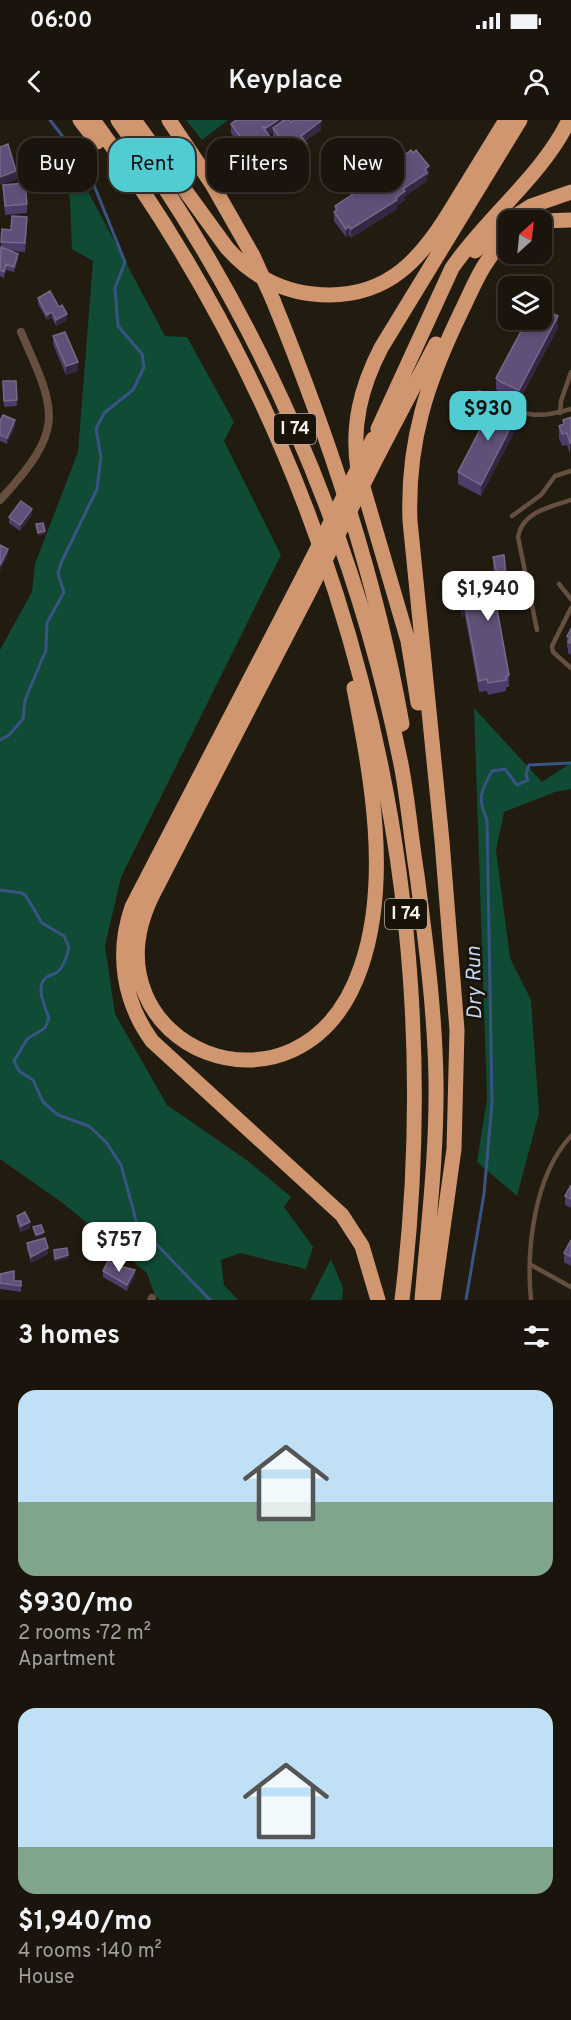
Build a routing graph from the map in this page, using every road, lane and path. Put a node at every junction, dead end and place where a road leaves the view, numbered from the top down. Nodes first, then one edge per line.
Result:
1 (80, 120) edge
2 (93, 120) edge
3 (118, 120) edge
4 (134, 120) edge
5 (169, 120) edge
6 (506, 120) edge
7 (519, 120) edge
8 (569, 120) edge
9 (571, 192) edge
10 (525, 210) edge
11 (571, 220) edge
12 (552, 221) edge
13 (498, 231) edge
14 (498, 246) edge
15 (498, 248) edge
16 (190, 267) junction
17 (21, 332) dead end
18 (571, 372) edge
19 (479, 392) dead end
20 (571, 410) edge
21 (560, 413) junction
22 (377, 440) junction
23 (571, 471) edge
24 (0, 500) edge
25 (571, 500) edge
26 (512, 516) dead end
27 (559, 584) dead end
28 (571, 599) edge
29 (571, 608) edge
30 (537, 630) dead end
31 (351, 638) junction
32 (571, 668) edge
33 (402, 769) junction
34 (454, 970) junction
35 (571, 1136) edge
36 (531, 1265) junction
37 (571, 1287) edge
38 (378, 1300) edge
39 (402, 1300) edge
40 (422, 1300) edge
41 (433, 1300) edge
42 (531, 1300) edge

1 - 16 highway
2 - 16 highway, I 74
3 - 33 highway, I 74
4 - 6 highway
5 - 33 highway, bridge
7 - 34 highway
8 - 22 highway
9 - 10 highway
11 - 12 highway
13 - 22 highway
14 - 22 highway
15 - 34 highway
16 - 31 highway, I 74
17 - 24 street
18 - 21 lane
19 - 21 lane
20 - 21 lane
22 - 31 highway, bridge
22 - 38 highway, bridge
23 - 26 lane
25 - 30 lane
27 - 28 lane
29 - 32 lane
31 - 39 highway, I 74
33 - 40 highway, I 74
34 - 41 highway
35 - 36 lane
36 - 37 lane
36 - 42 lane

